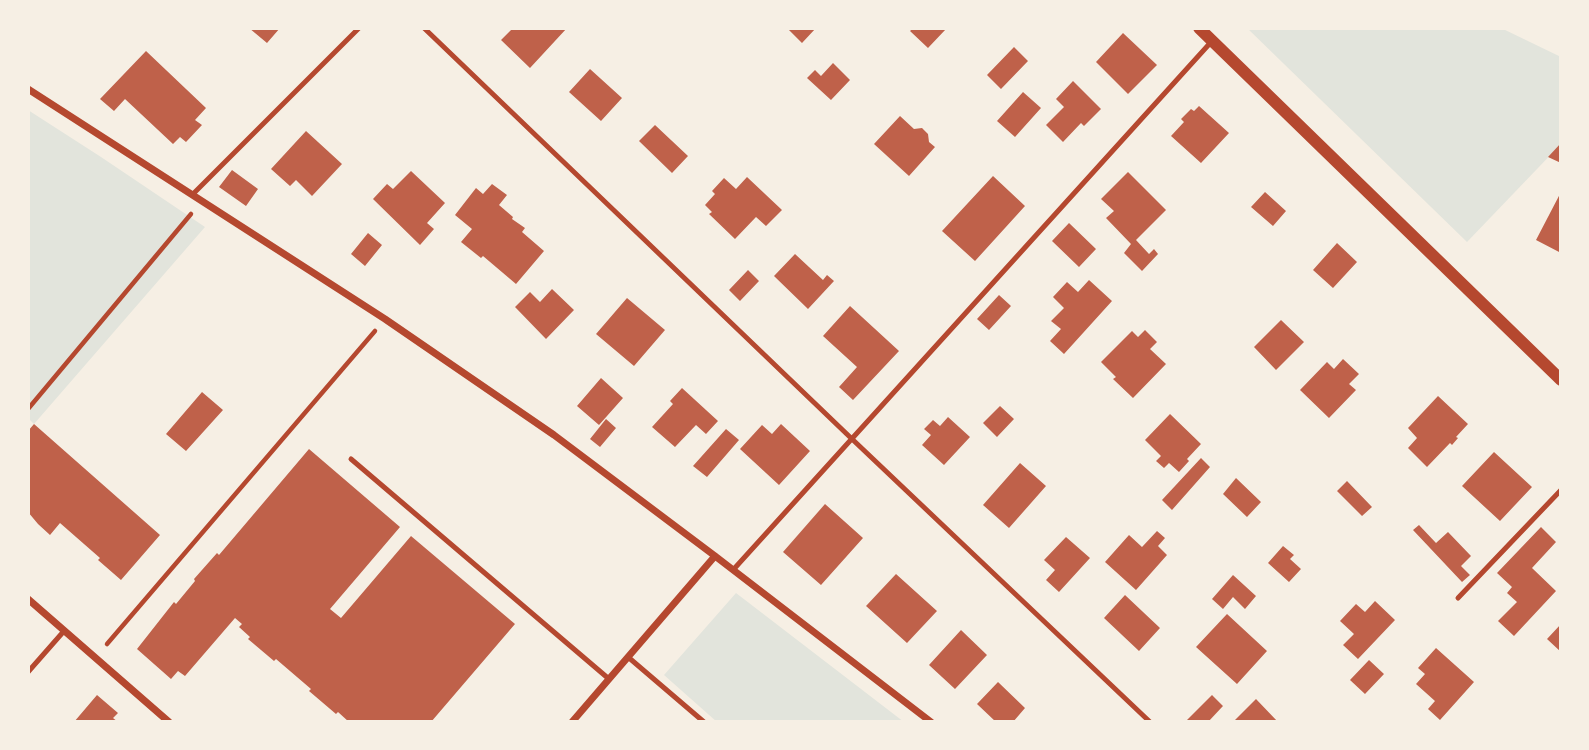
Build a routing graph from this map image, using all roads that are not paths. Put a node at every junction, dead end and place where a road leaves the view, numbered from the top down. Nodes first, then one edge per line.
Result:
1 (359, 28) edge
2 (424, 28) edge
3 (1199, 28) edge
4 (1212, 41) junction
5 (28, 89) edge
6 (192, 195) junction
7 (1561, 380) edge
8 (852, 439) junction
9 (351, 459) dead end
10 (1561, 490) edge
11 (715, 556) junction
12 (733, 570) junction
13 (1458, 598) dead end
14 (28, 599) edge
15 (64, 631) junction
16 (628, 657) junction
17 (28, 672) edge
18 (609, 679) junction
19 (169, 722) edge
20 (572, 722) edge
21 (704, 722) edge
22 (931, 722) edge
23 (1150, 722) edge

1 - 6 lane
2 - 8 lane
3 - 4 street
4 - 7 street
4 - 8 lane
5 - 6 street
6 - 11 street
8 - 12 lane
8 - 23 lane
9 - 18 lane
10 - 13 lane
11 - 12 street
11 - 16 street
12 - 22 street
14 - 15 street
15 - 17 lane
15 - 19 street
16 - 18 street
16 - 21 lane
18 - 20 street

